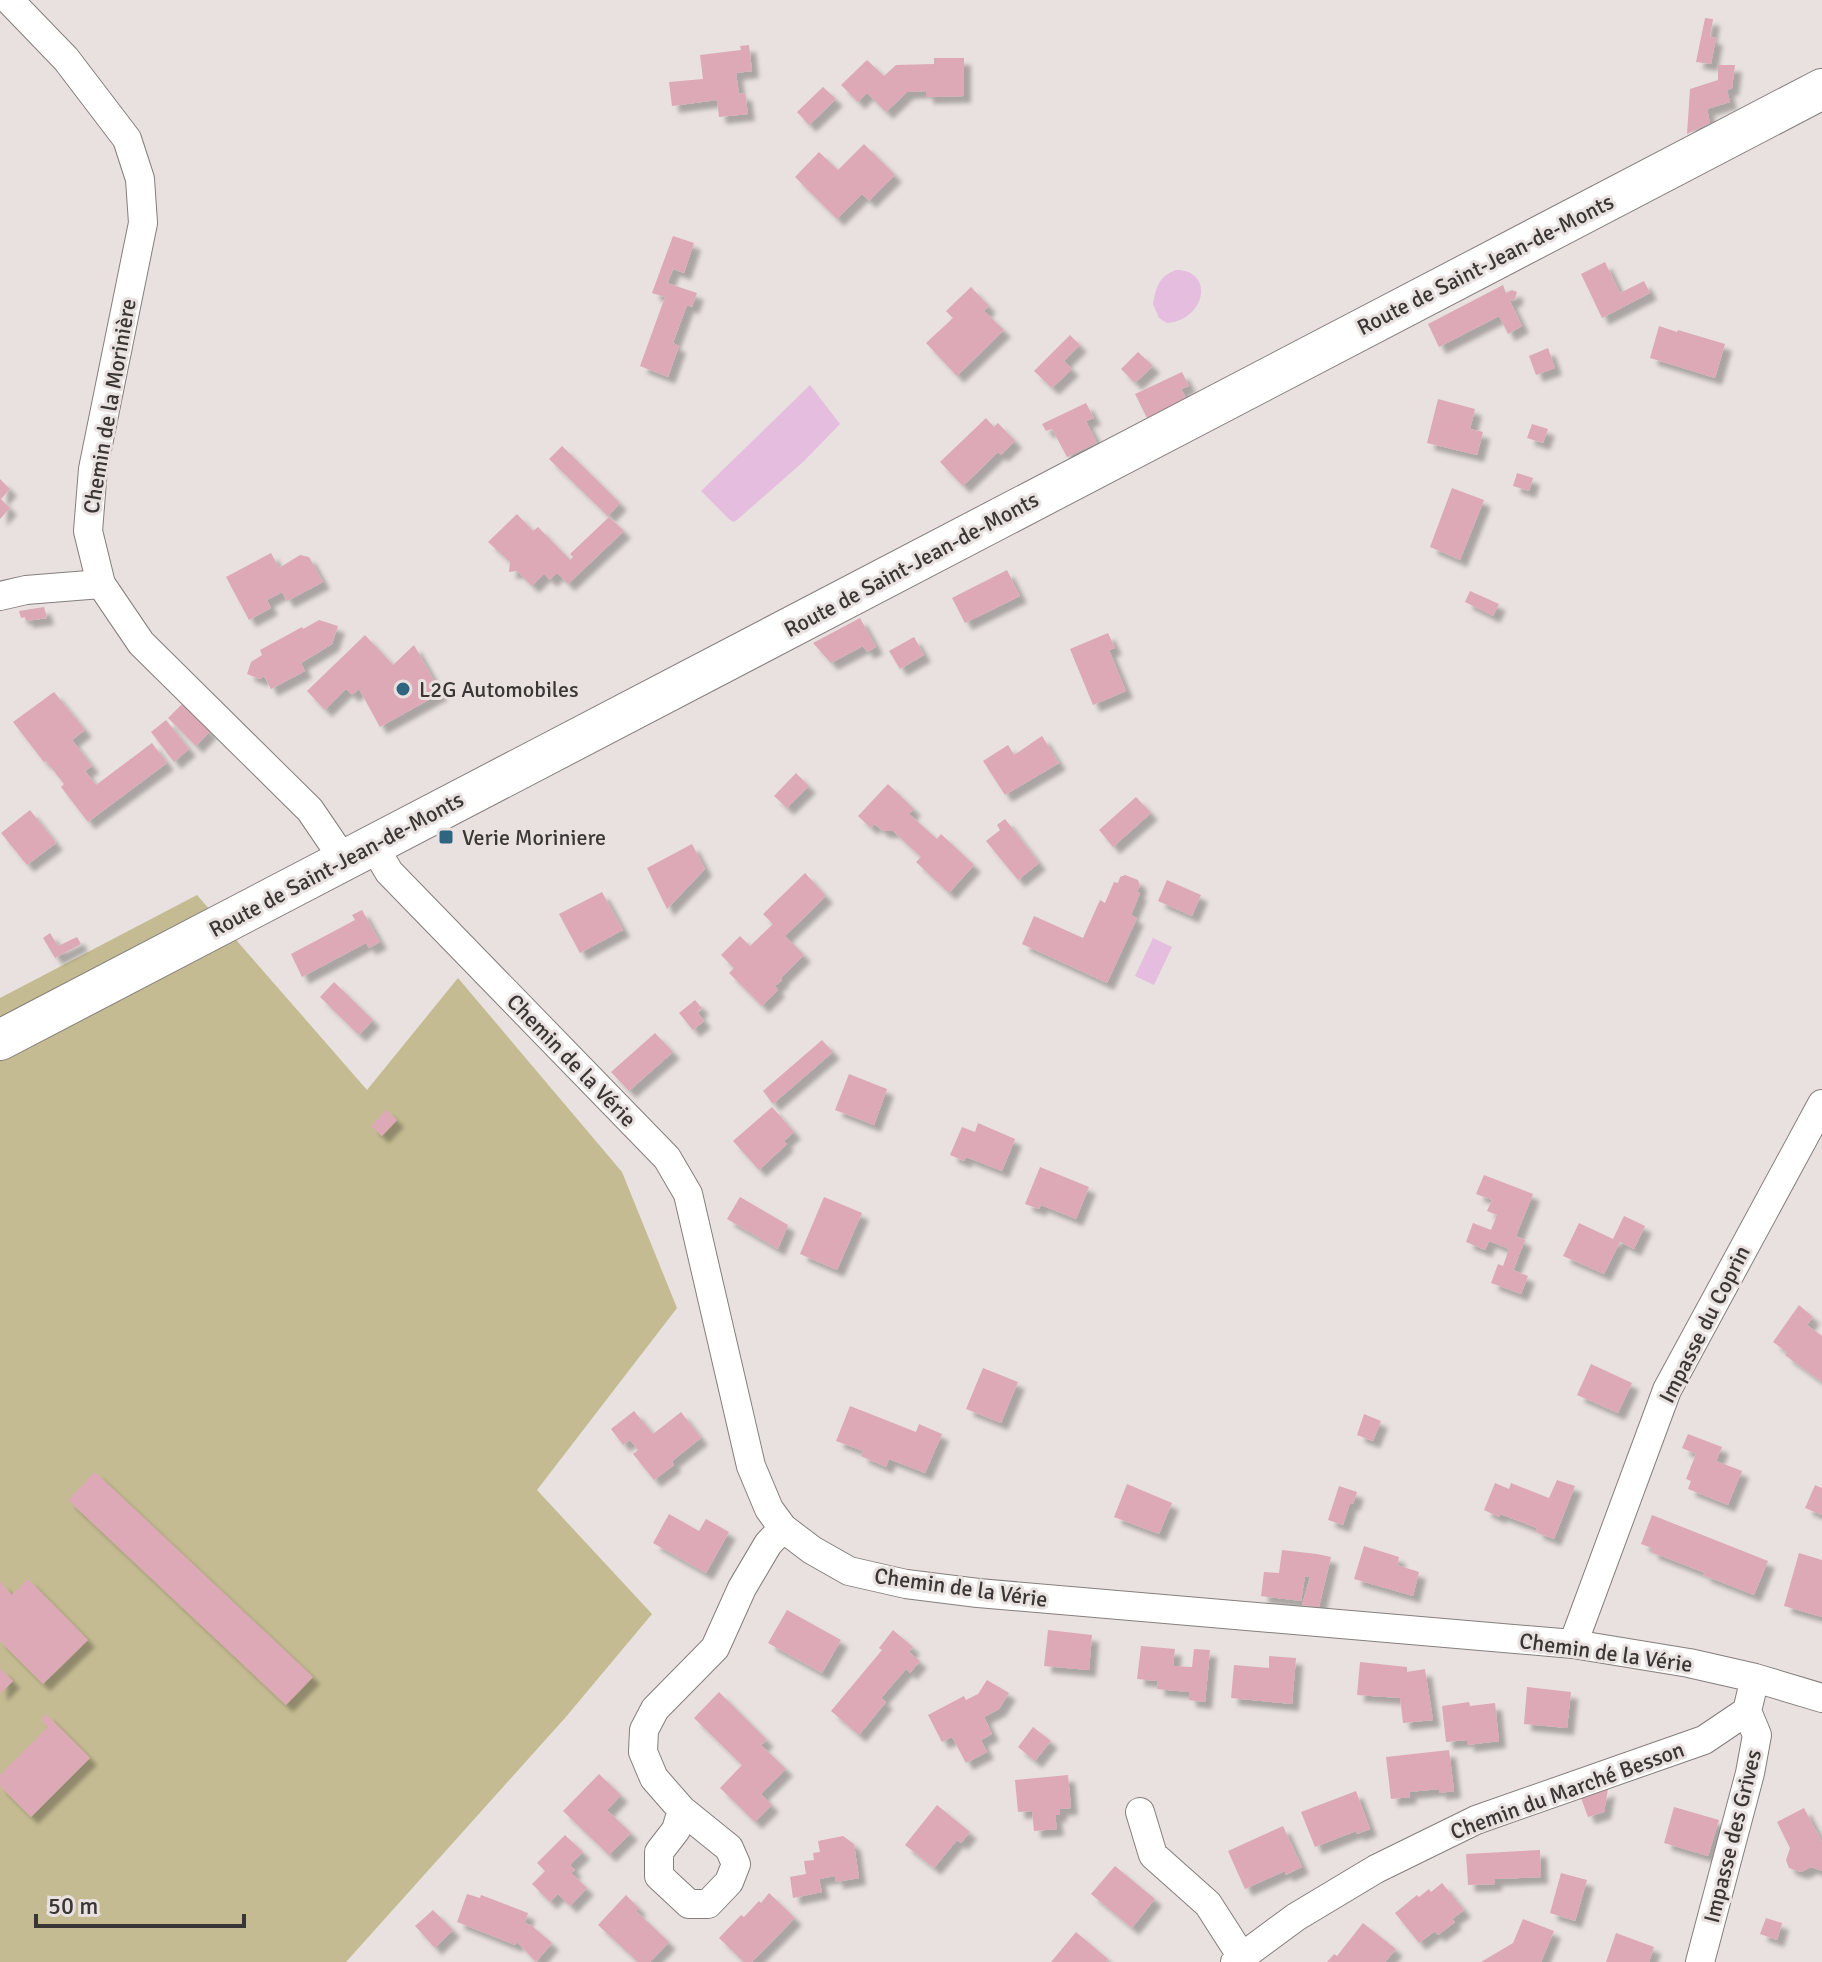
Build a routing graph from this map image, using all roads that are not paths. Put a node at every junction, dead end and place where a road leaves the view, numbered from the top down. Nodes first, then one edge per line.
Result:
1 (9, 0) edge
2 (1822, 89) edge
3 (101, 584) junction
4 (0, 596) edge
5 (359, 852) junction
6 (0, 1040) edge
7 (1822, 1104) edge
8 (783, 1528) junction
9 (1573, 1644) junction
10 (1755, 1678) junction
11 (1822, 1698) edge
12 (1747, 1711) junction
13 (682, 1810) dead end
14 (1140, 1812) dead end
15 (1238, 1959) edge
16 (1700, 1962) edge

1 - 3 street, Chemin de la Morinière
2 - 5 main road, Route de Saint-Jean-de-Monts
3 - 4 street
3 - 5 street, Chemin de la Morinière
5 - 6 main road, Route de Saint-Jean-de-Monts
5 - 8 street, Chemin de la Vérie
7 - 9 street, Impasse du Coprin
8 - 9 street, Chemin de la Vérie
8 - 13 street
9 - 10 street, Chemin de la Vérie
10 - 11 street, Chemin de la Vérie
10 - 12 street
12 - 15 street, Chemin du Marché Besson
12 - 16 street, Impasse des Grives
14 - 15 street

